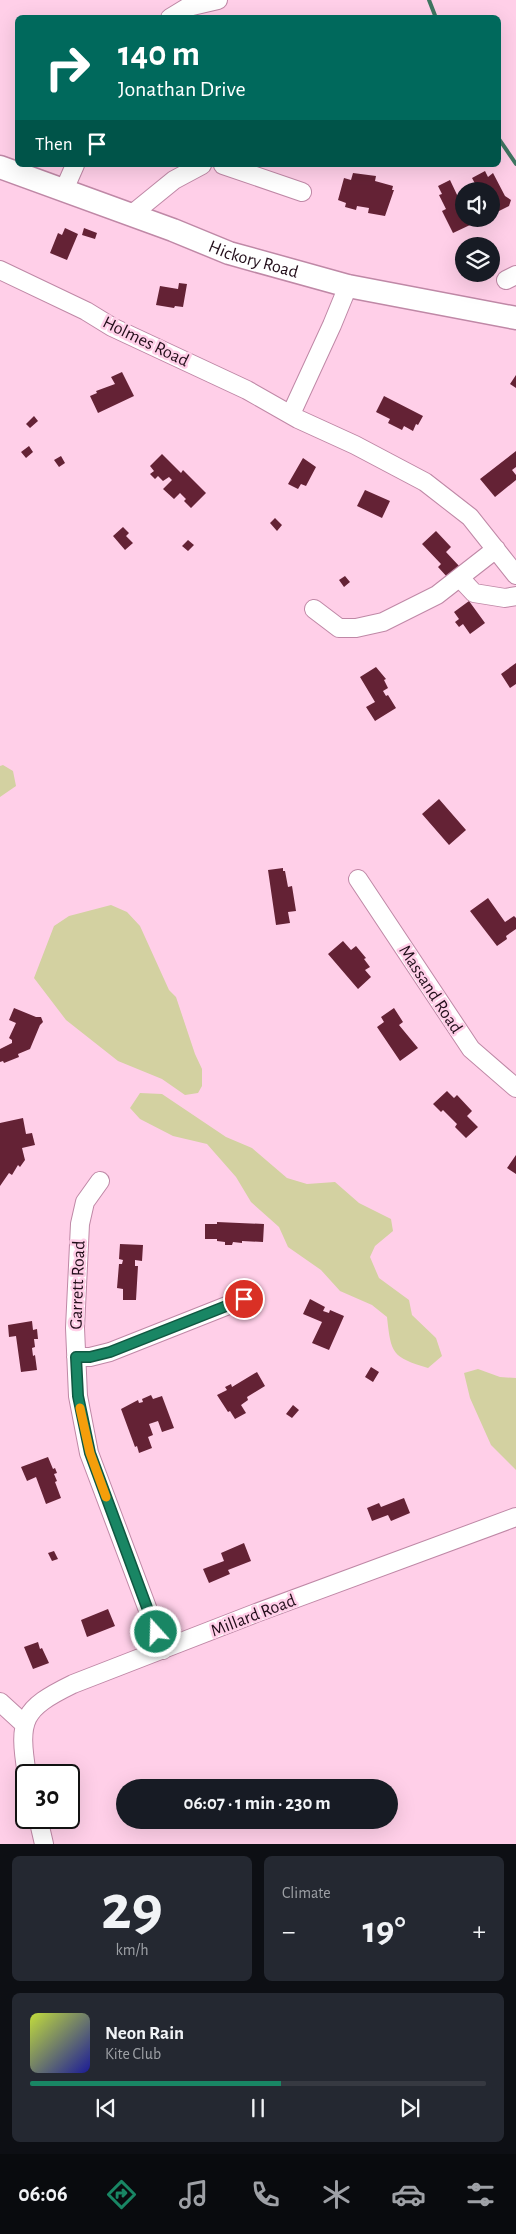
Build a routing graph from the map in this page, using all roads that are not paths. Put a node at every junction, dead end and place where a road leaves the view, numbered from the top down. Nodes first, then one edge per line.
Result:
1 (218, 0) edge
2 (178, 15) edge
3 (0, 167) edge
4 (74, 167) edge
5 (198, 167) edge
6 (229, 167) edge
7 (64, 190) junction
8 (302, 192) dead end
9 (132, 215) junction
10 (0, 270) edge
11 (348, 286) junction
12 (516, 318) edge
13 (291, 414) junction
14 (496, 549) junction
15 (516, 575) edge
16 (460, 578) junction
17 (516, 596) edge
18 (314, 609) dead end
19 (358, 879) dead end
20 (516, 1088) edge
21 (100, 1181) dead end
22 (244, 1299) dead end
23 (76, 1357) junction
24 (516, 1517) edge
25 (163, 1650) junction
26 (0, 1702) edge
27 (24, 1723) junction
28 (25, 1764) edge
29 (41, 1829) edge
30 (44, 1844) edge

1 - 2 street
3 - 7 main road, Hickory Road
4 - 7 street
5 - 9 street
6 - 8 street
7 - 9 main road, Hickory Road
9 - 11 main road, Hickory Road
10 - 13 street, Holmes Road
11 - 12 main road, Hickory Road
11 - 13 street
13 - 14 street, Holmes Road
14 - 15 street, Holmes Road
14 - 16 street
16 - 17 street
16 - 18 street
19 - 20 street, Massand Road
21 - 23 street, Garrett Road
22 - 23 street
23 - 25 street, Garrett Road
24 - 25 street, Millard Road
25 - 27 street, Millard Road
26 - 27 street
27 - 28 street
29 - 30 street

